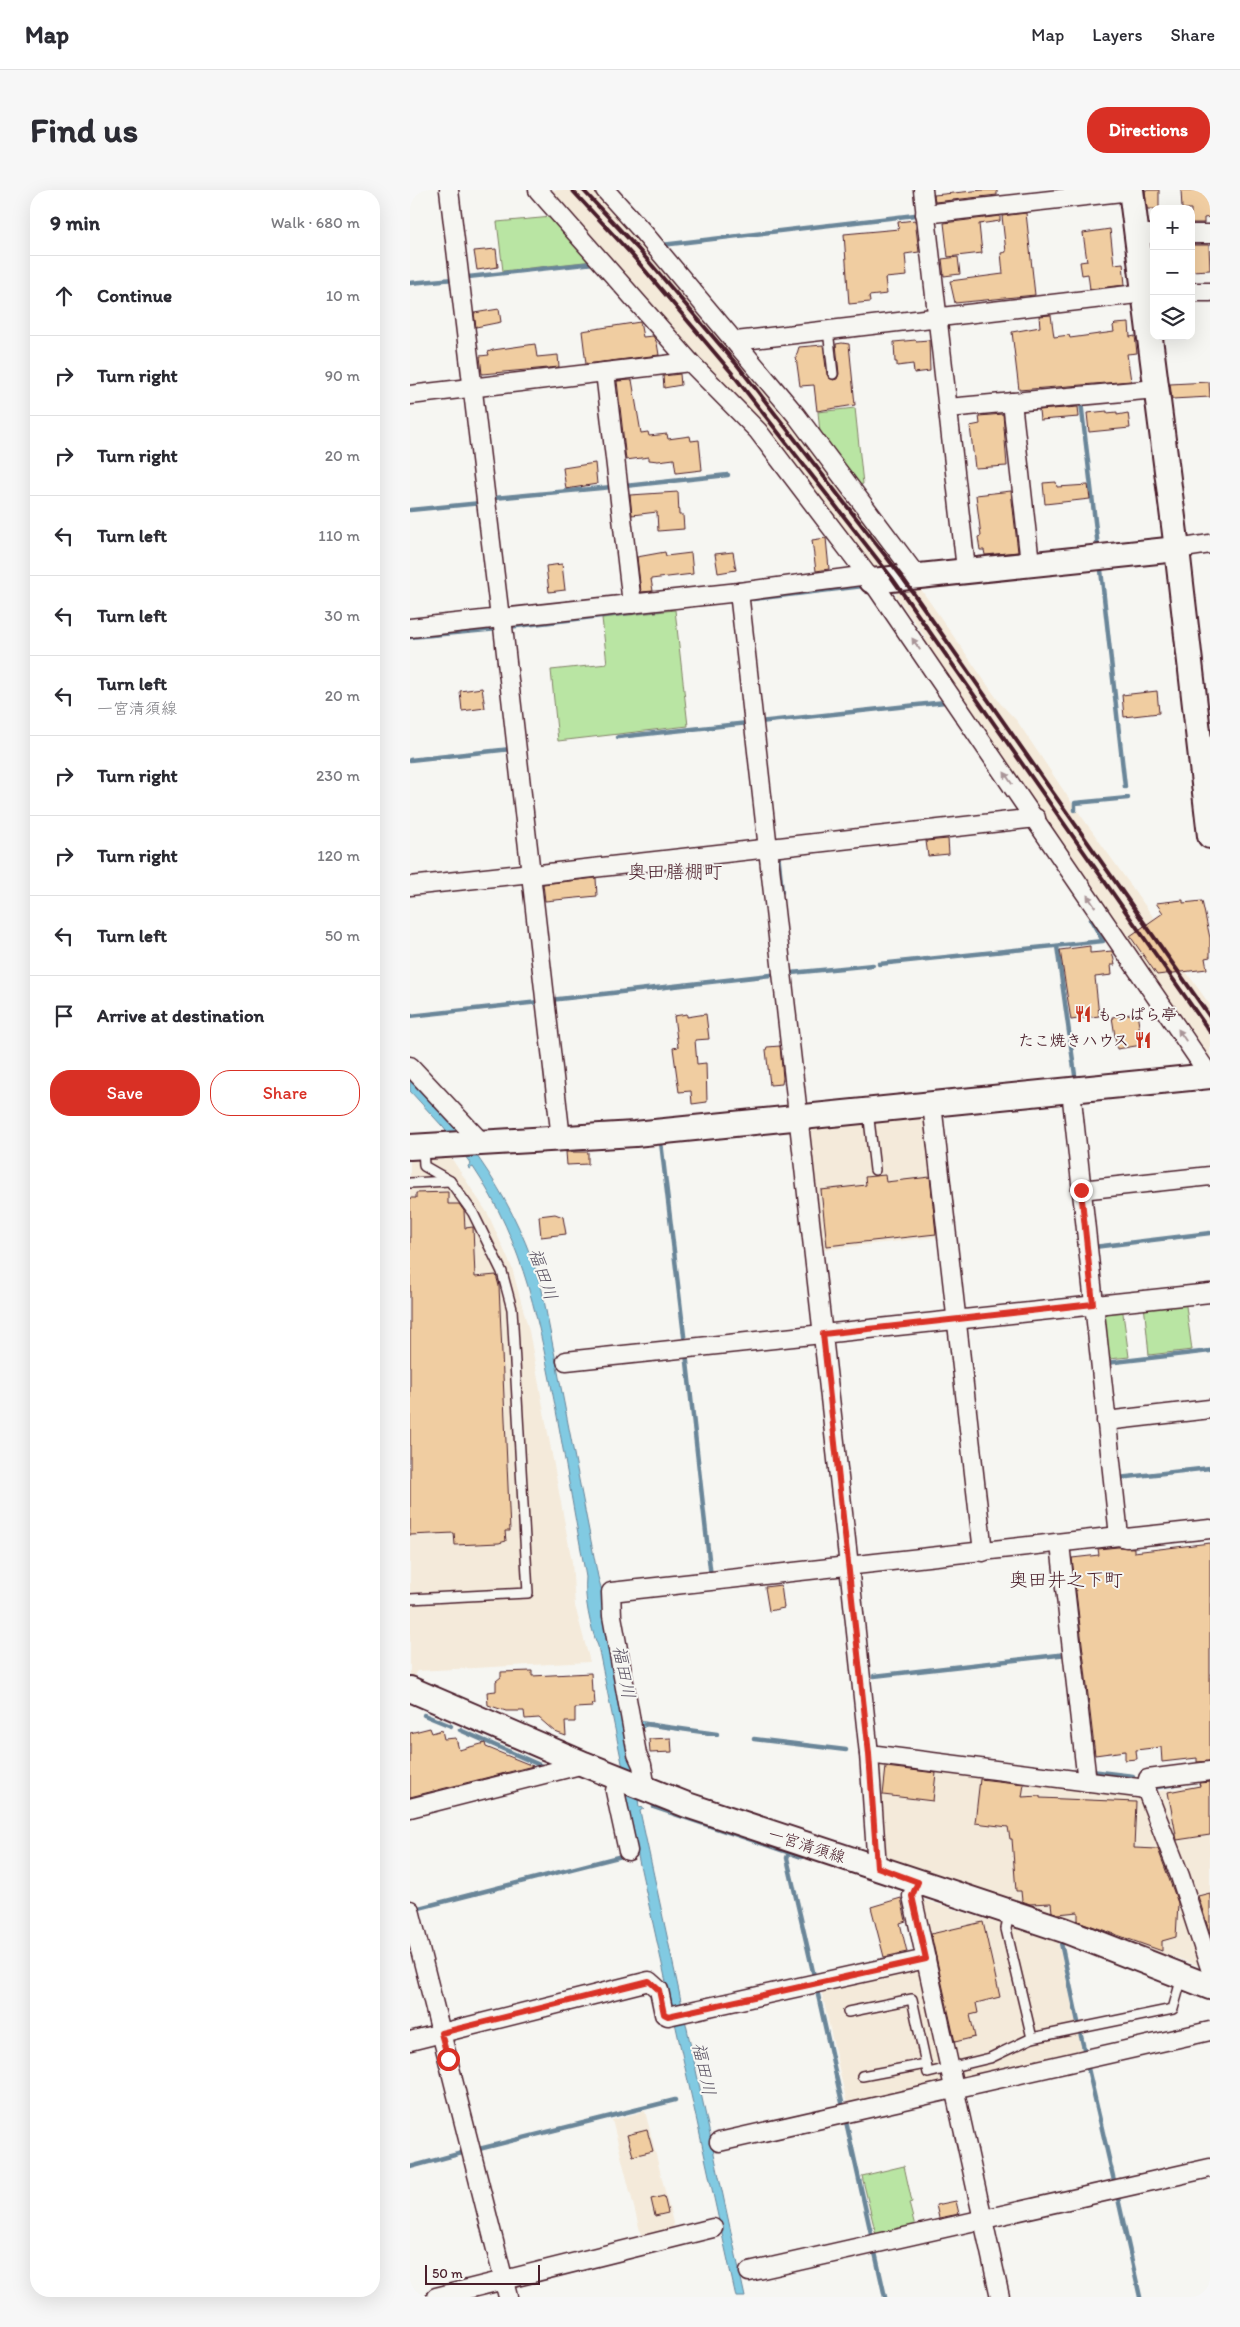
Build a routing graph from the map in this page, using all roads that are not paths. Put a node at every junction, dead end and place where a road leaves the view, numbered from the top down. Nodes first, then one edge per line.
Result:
1 (449, 190) edge
2 (538, 190) edge
3 (605, 190) edge
4 (923, 190) edge
5 (1131, 190) edge
6 (926, 214) junction
7 (1145, 234) edge
8 (1195, 234) edge
9 (1210, 234) edge
10 (1149, 292) edge
11 (1195, 292) edge
12 (1210, 292) edge
13 (937, 317) junction
14 (828, 330) junction
15 (736, 341) junction
16 (690, 362) junction
17 (605, 372) junction
18 (833, 374) dead end
19 (473, 388) junction
20 (1156, 389) junction
21 (410, 395) edge
22 (1012, 402) junction
23 (948, 408) junction
24 (1210, 544) edge
25 (1177, 549) junction
26 (1030, 563) junction
27 (966, 569) junction
28 (916, 576) junction
29 (870, 578) junction
30 (739, 592) junction
31 (632, 604) junction
32 (501, 618) junction
33 (410, 628) edge
34 (1208, 804) edge
35 (1036, 818) junction
36 (1210, 836) edge
37 (767, 849) junction
38 (531, 874) junction
39 (410, 886) edge
40 (410, 1066) edge
41 (1210, 1076) edge
42 (1071, 1090) junction
43 (932, 1104) junction
44 (868, 1111) junction
45 (797, 1118) junction
46 (561, 1139) junction
47 (480, 1143) junction
48 (416, 1147) edge
49 (874, 1170) dead end
50 (1210, 1176) edge
51 (450, 1181) junction
52 (410, 1183) edge
53 (1081, 1190) junction
54 (1210, 1293) edge
55 (1093, 1304) junction
56 (957, 1319) junction
57 (823, 1334) junction
58 (566, 1361) dead end
59 (1210, 1410) edge
60 (1106, 1421) junction
61 (1210, 1529) edge
62 (1119, 1536) junction
63 (1060, 1544) junction
64 (983, 1552) junction
65 (849, 1566) junction
66 (410, 1599) edge
67 (410, 1689) edge
68 (869, 1754) junction
69 (584, 1764) junction
70 (1210, 1771) edge
71 (1087, 1782) junction
72 (630, 1783) junction
73 (1146, 1789) junction
74 (410, 1808) edge
75 (628, 1851) dead end
76 (877, 1867) junction
77 (918, 1882) junction
78 (410, 1910) edge
79 (1009, 1912) junction
80 (926, 1959) junction
81 (1210, 1968) edge
82 (1182, 1976) junction
83 (1210, 1987) edge
84 (848, 2012) dead end
85 (1210, 2031) edge
86 (441, 2033) junction
87 (1032, 2038) junction
88 (410, 2041) edge
89 (926, 2064) junction
90 (950, 2068) junction
91 (862, 2076) dead end
92 (954, 2088) junction
93 (719, 2142) dead end
94 (1210, 2168) edge
95 (983, 2220) junction
96 (713, 2228) dead end
97 (748, 2272) dead end
98 (506, 2289) edge
99 (436, 2297) edge
100 (1000, 2297) edge

1 - 19 street
2 - 16 street
3 - 15 street
4 - 6 street
5 - 6 street
5 - 7 street
6 - 13 street
7 - 10 street
8 - 9 street
10 - 13 street
10 - 20 street
11 - 12 street
13 - 14 street
13 - 23 street
14 - 15 street
14 - 18 lane
15 - 28 street
16 - 17 street
16 - 29 street
17 - 19 street
17 - 31 street
19 - 21 street
19 - 32 street
20 - 22 street
20 - 25 street
22 - 23 street
22 - 26 street
23 - 27 street
24 - 25 street
25 - 26 street
25 - 34 street
26 - 27 street
27 - 28 street
28 - 29 street
29 - 30 street
35 -> 29 street
30 - 31 street
30 - 37 street
31 - 32 street
32 - 33 street
32 - 38 street
34 - 36 street
35 - 37 street
41 -> 35 street
37 - 38 street
37 - 45 street
38 - 39 street
38 - 46 street
40 - 47 street
41 - 42 street
42 - 43 street
42 - 53 street
43 - 44 street
43 - 56 street
44 - 45 street
44 - 49 lane
45 - 46 street
45 - 57 street
46 - 47 street
47 - 48 street
48 - 51 lane
50 - 53 street
51 - 52 lane
51 - 66 lane
53 - 55 street
54 - 55 street
55 - 56 street
55 - 60 street
56 - 57 street
56 - 64 street
57 - 58 street
57 - 65 street
59 - 60 street
60 - 62 street
61 - 62 street
62 - 63 street
63 - 64 street
63 - 71 street
64 - 65 street
65 - 68 street
65 - 72 street
67 - 69 street, 一宮清須線
68 - 71 street
68 - 76 street
69 - 72 street, 一宮清須線
69 - 74 street
70 - 73 street
71 - 73 street
72 - 75 street
72 - 76 street, 一宮清須線
73 - 81 street
76 - 77 street, 一宮清須線
77 - 79 street, 一宮清須線
77 - 80 street
78 - 86 street
79 - 82 street, 一宮清須線
79 - 87 lane
80 - 86 street
80 - 90 street
82 - 83 street, 一宮清須線
82 - 87 lane
84 - 89 lane
85 - 92 street
86 - 88 street
86 - 98 street
87 - 90 lane
89 - 90 lane
89 - 91 lane
90 - 92 street
92 - 93 street
92 - 95 street
94 - 95 street
95 - 97 street
95 - 100 street
96 - 98 street
98 - 99 street

